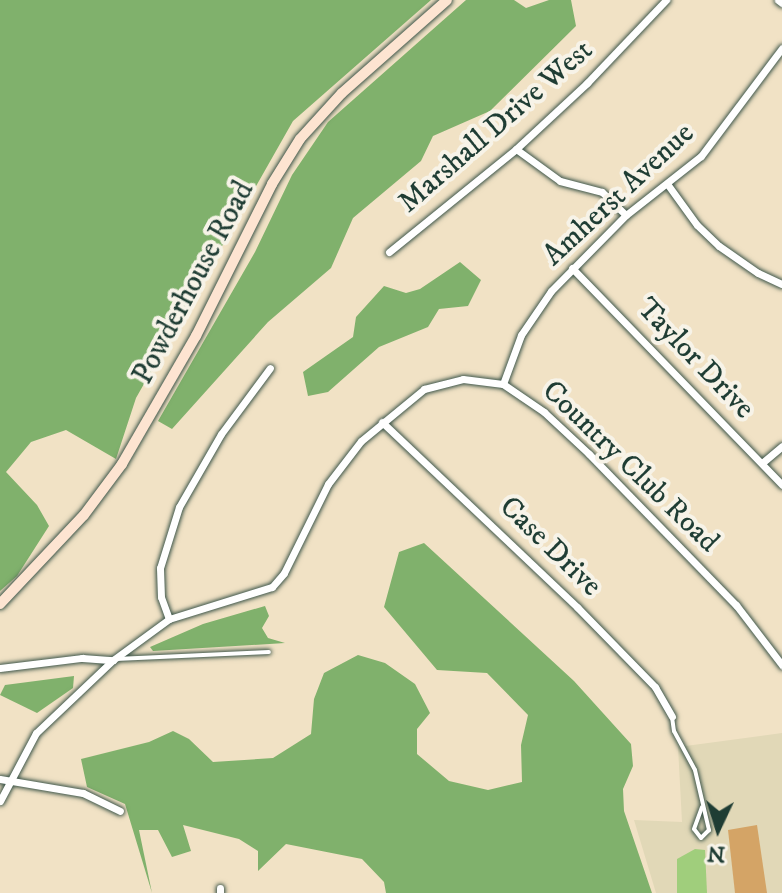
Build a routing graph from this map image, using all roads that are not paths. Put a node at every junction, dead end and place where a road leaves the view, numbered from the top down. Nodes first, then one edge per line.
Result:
1 (447, 0) edge
2 (666, 0) edge
3 (782, 48) edge
4 (516, 149) junction
5 (668, 185) junction
6 (626, 215) junction
7 (389, 252) dead end
8 (572, 268) junction
9 (782, 284) edge
10 (270, 368) dead end
11 (503, 384) junction
12 (382, 422) junction
13 (782, 446) edge
14 (762, 463) junction
15 (782, 485) edge
16 (0, 604) edge
17 (169, 619) junction
18 (269, 652) dead end
19 (113, 660) junction
20 (782, 665) edge
21 (0, 668) edge
22 (672, 717) joint
23 (0, 779) edge
24 (10, 780) junction
25 (0, 801) edge
26 (702, 807) junction
27 (120, 811) dead end

1 - 16 street, Powderhouse Road
2 - 4 street, Marshall Drive West
3 - 5 street, Amherst Avenue
4 - 6 street
4 - 7 street, Marshall Drive West
5 - 6 street, Amherst Avenue
5 - 9 street
6 - 8 street, Amherst Avenue
8 - 11 street, Amherst Avenue
8 - 14 street, Taylor Drive
10 - 17 street
11 - 12 street, Country Club Road
11 - 20 street, Country Club Road
12 - 17 street, Country Club Road
12 - 22 street, Case Drive
13 - 14 street
14 - 15 street, Taylor Drive
17 - 19 street, Country Club Road
18 - 19 lane
19 - 21 street
19 - 24 street, Country Club Road
22 - 26 lane
23 - 24 street
24 - 25 street, Country Club Road
24 - 27 street
26 - 26 lane

